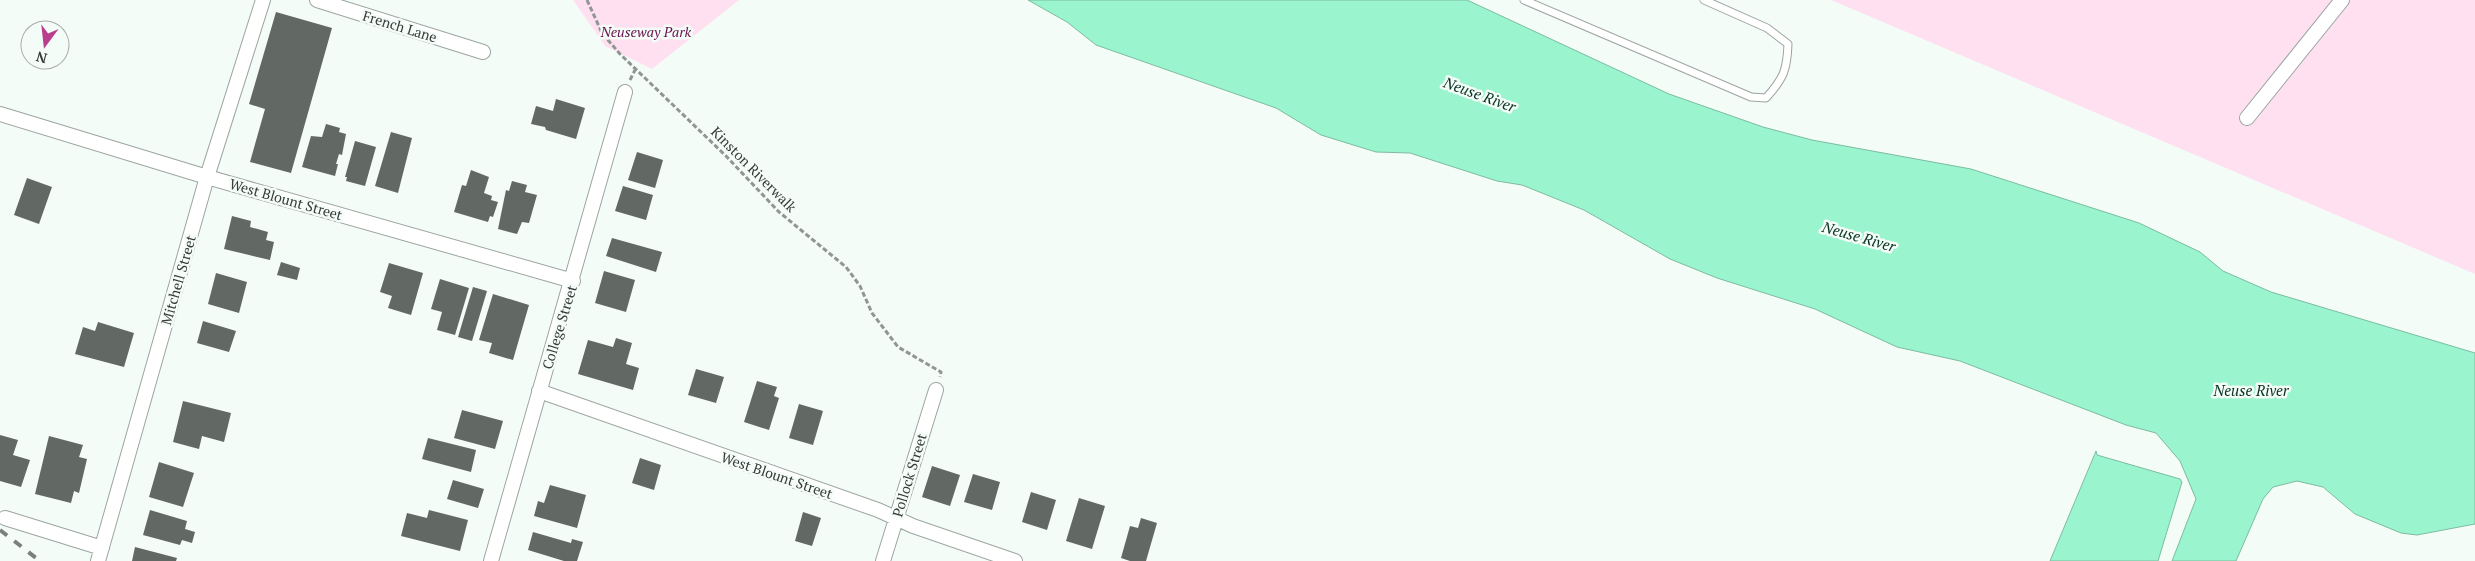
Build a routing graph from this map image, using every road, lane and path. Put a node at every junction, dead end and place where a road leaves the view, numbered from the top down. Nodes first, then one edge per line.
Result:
1 (262, 0) edge
2 (317, 0) edge
3 (587, 0) edge
4 (1524, 0) edge
5 (1704, 0) edge
6 (2342, 0) edge
7 (483, 52) dead end
8 (625, 92) dead end
9 (0, 114) edge
10 (2247, 118) dead end
11 (208, 177) junction
12 (572, 281) junction
13 (936, 390) joint
14 (539, 391) junction
15 (5, 518) dead end
16 (896, 518) junction
17 (100, 555) edge
18 (490, 561) edge
19 (883, 561) edge
20 (1015, 561) edge

1 - 11 street, Mitchell Street
2 - 7 street, French Lane
3 - 13 path, Kinston Riverwalk
4 - 5 lane
6 - 10 street
8 - 12 street, College Street
9 - 11 street, West Blount Street
11 - 12 street, West Blount Street
11 - 17 street, Mitchell Street
12 - 14 street, College Street
13 - 16 street, Pollock Street
14 - 16 street, West Blount Street
14 - 18 street, College Street
15 - 17 street
16 - 19 street, Pollock Street
16 - 20 street, West Blount Street

